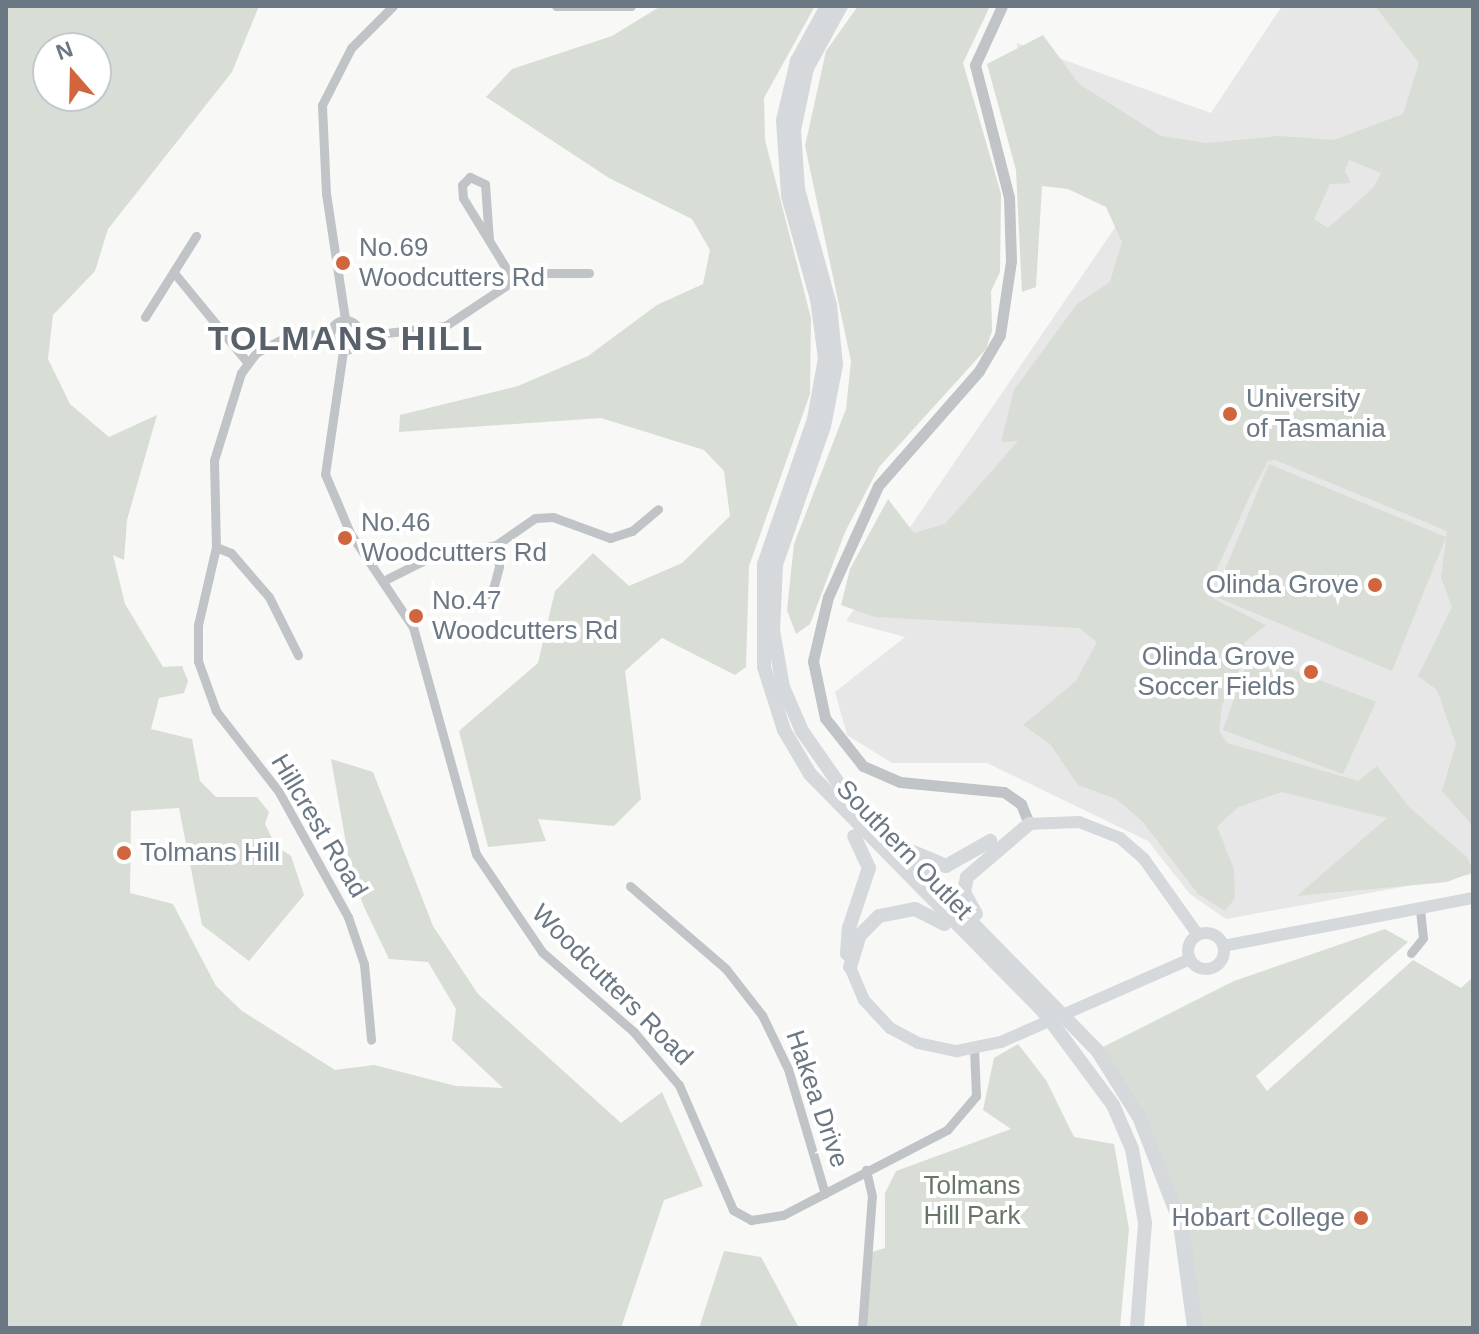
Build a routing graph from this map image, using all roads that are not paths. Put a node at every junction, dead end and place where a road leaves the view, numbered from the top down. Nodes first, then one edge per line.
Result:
1 (393, 6) edge
2 (556, 6) edge
3 (631, 6) edge
4 (827, 6) edge
5 (841, 6) edge
6 (1002, 6) edge
7 (196, 236) dead end
8 (489, 240) junction
9 (589, 273) dead end
10 (175, 274) junction
11 (512, 278) junction
12 (145, 317) dead end
13 (345, 319) junction
14 (329, 333) junction
15 (361, 336) junction
16 (343, 351) junction
17 (247, 362) junction
18 (658, 509) dead end
19 (496, 545) junction
20 (216, 547) junction
21 (387, 579) junction
22 (489, 604) dead end
23 (298, 655) dead end
24 (817, 756) junction
25 (810, 774) junction
26 (1029, 824) junction
27 (630, 886) dead end
28 (1473, 898) edge
29 (1420, 908) junction
30 (1198, 935) junction
31 (1223, 946) junction
32 (1411, 953) dead end
33 (1190, 959) junction
34 (850, 967) junction
35 (371, 1040) dead end
36 (974, 1049) junction
37 (1118, 1083) junction
38 (866, 1170) junction
39 (825, 1194) junction
40 (1181, 1224) joint
41 (862, 1328) edge
42 (1135, 1328) edge
43 (1195, 1328) edge

1 - 13 street
2 - 3 street
4 - 25 highway, Southern Outlet
5 - 24 highway, Southern Outlet
6 - 26 street
7 - 10 street
8 - 8 street
8 - 11 street
9 - 11 street
10 - 12 street
10 - 17 street
11 - 15 street
13 - 14 street
13 - 15 street
14 - 16 street
14 - 17 street
15 - 16 street
16 - 21 street, Woodcutters Road
17 - 20 street, Hillcrest Road
18 - 19 street
19 - 21 street
19 - 22 street
20 - 23 street
20 - 35 street, Hillcrest Road
21 - 39 street, Woodcutters Road
24 - 26 highway
24 - 37 highway, Southern Outlet
25 - 34 highway
25 - 42 highway, Southern Outlet
26 - 30 main road
26 - 37 highway
27 - 39 street, Hakea Drive
28 - 29 main road
29 - 31 main road
29 - 32 street
30 - 31 main road
30 - 33 main road
31 - 33 main road
33 - 36 main road
34 - 36 main road
34 - 42 highway
36 - 38 street, Woodcutters Road
37 - 40 highway, Southern Outlet
38 - 39 street, Woodcutters Road
38 - 41 street
40 - 43 highway, Southern Outlet

